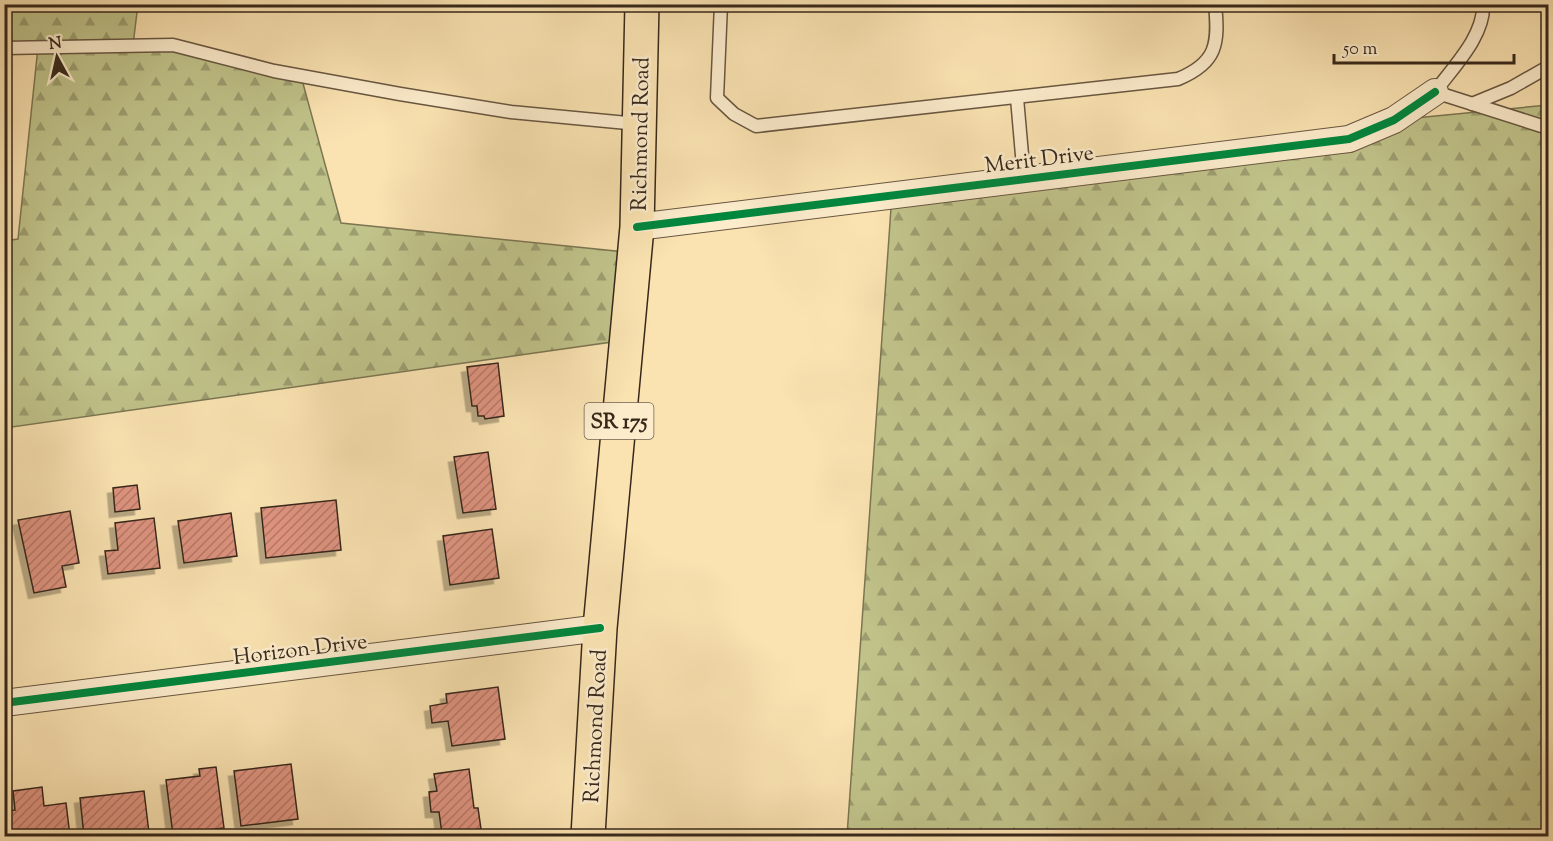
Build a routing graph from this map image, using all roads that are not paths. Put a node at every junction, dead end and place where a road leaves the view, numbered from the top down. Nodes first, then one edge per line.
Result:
1 (642, 4) edge
2 (721, 4) edge
3 (1215, 4) edge
4 (1483, 4) edge
5 (4, 48) edge
6 (1548, 67) edge
7 (1435, 92) junction
8 (1017, 98) junction
9 (1472, 104) junction
10 (639, 124) junction
11 (1548, 128) edge
12 (1024, 178) junction
13 (637, 227) junction
14 (600, 628) junction
15 (4, 703) edge
16 (588, 837) edge

1 - 10 main road, Richmond Road / SR 175
2 - 8 lane
3 - 8 lane
4 - 7 lane
5 - 10 lane
6 - 9 lane
7 - 9 lane
7 - 12 street, Merit Drive
8 - 12 lane
9 - 11 lane
10 - 13 main road, Richmond Road / SR 175
12 - 13 street, Merit Drive
13 - 14 main road, Richmond Road / SR 175
14 - 15 street, Horizon Drive
14 - 16 main road, Richmond Road / SR 175

